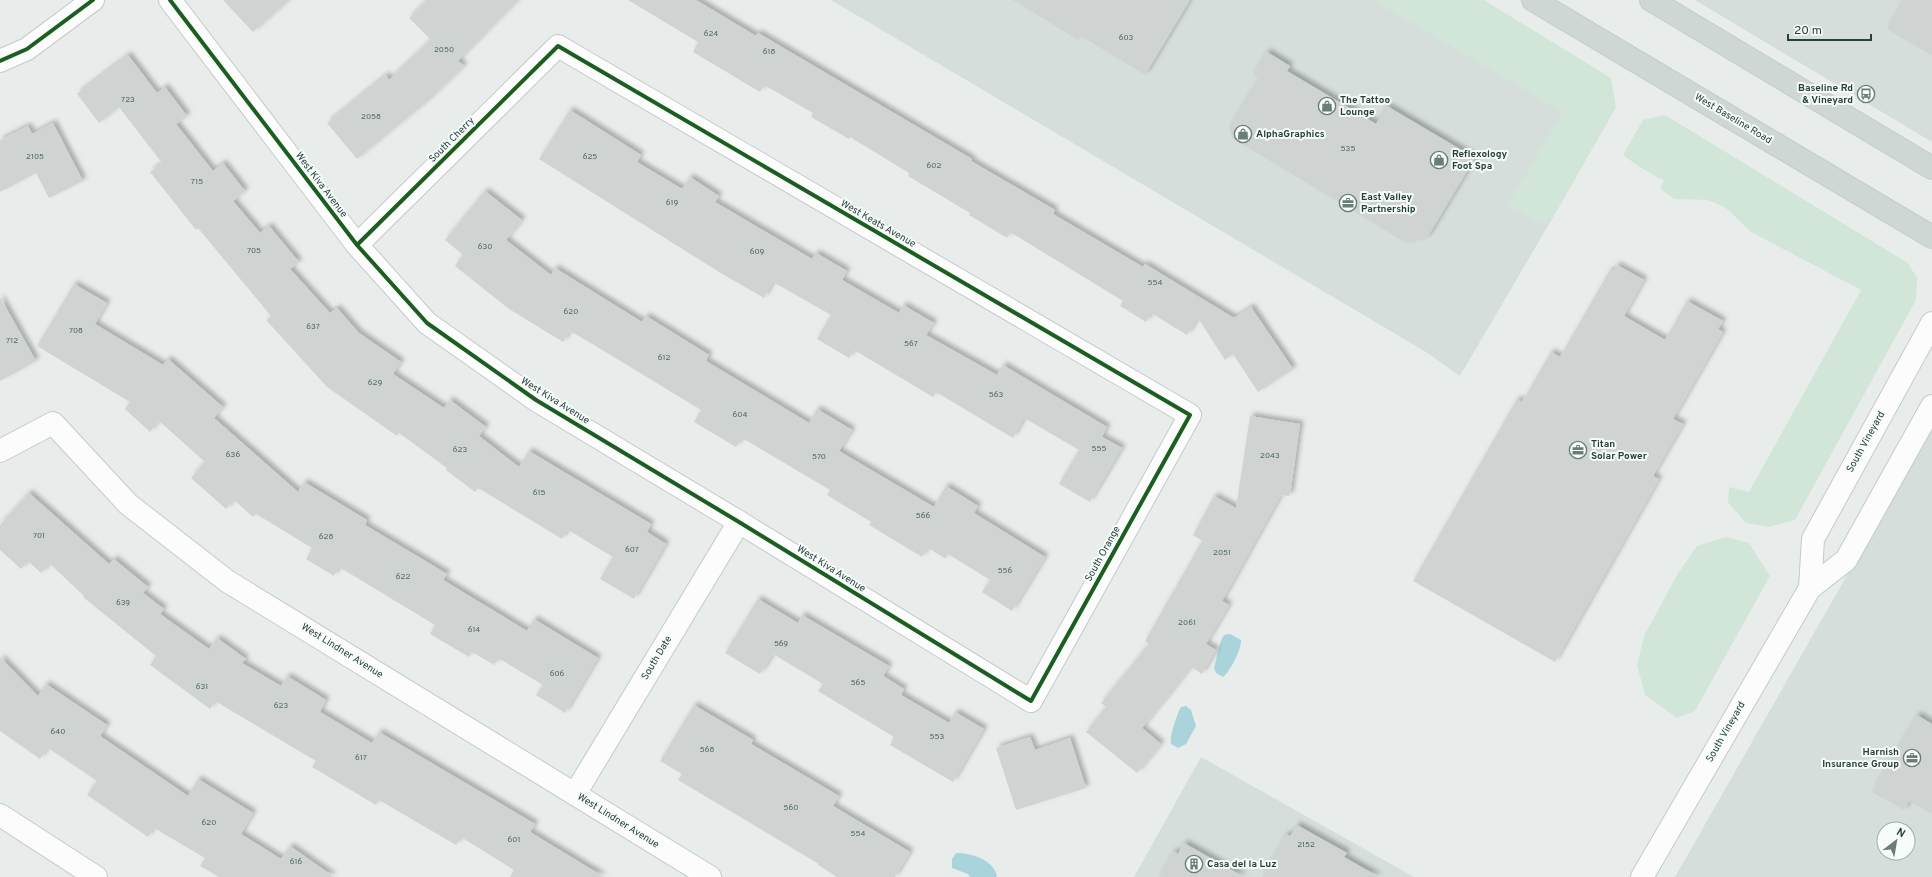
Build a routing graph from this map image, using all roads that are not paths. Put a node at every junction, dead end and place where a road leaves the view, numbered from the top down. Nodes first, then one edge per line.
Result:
1 (93, 0) edge
2 (170, 0) edge
3 (1533, 0) edge
4 (1651, 0) edge
5 (558, 46) joint
6 (0, 61) edge
7 (1932, 168) edge
8 (1932, 237) edge
9 (357, 245) junction
10 (1932, 323) edge
11 (1932, 406) edge
12 (1190, 415) joint
13 (0, 451) edge
14 (739, 522) junction
15 (1810, 588) junction
16 (1031, 701) joint
17 (575, 794) junction
18 (0, 815) edge
19 (96, 877) edge
20 (710, 877) edge
21 (1642, 877) edge

1 - 6 street
2 - 9 street, West Kiva Avenue
3 - 8 main road, West Baseline Road
4 - 7 main road
5 - 9 street, South Cherry
5 - 12 street, West Keats Avenue
9 - 14 street, West Kiva Avenue
10 - 15 street, South Vineyard
11 - 15 street, South Vineyard
12 - 16 street, South Orange
13 - 17 street, West Lindner Avenue
14 - 16 street, West Kiva Avenue
14 - 17 street, South Date
15 - 21 street, South Vineyard
17 - 20 street, West Lindner Avenue
18 - 19 street

